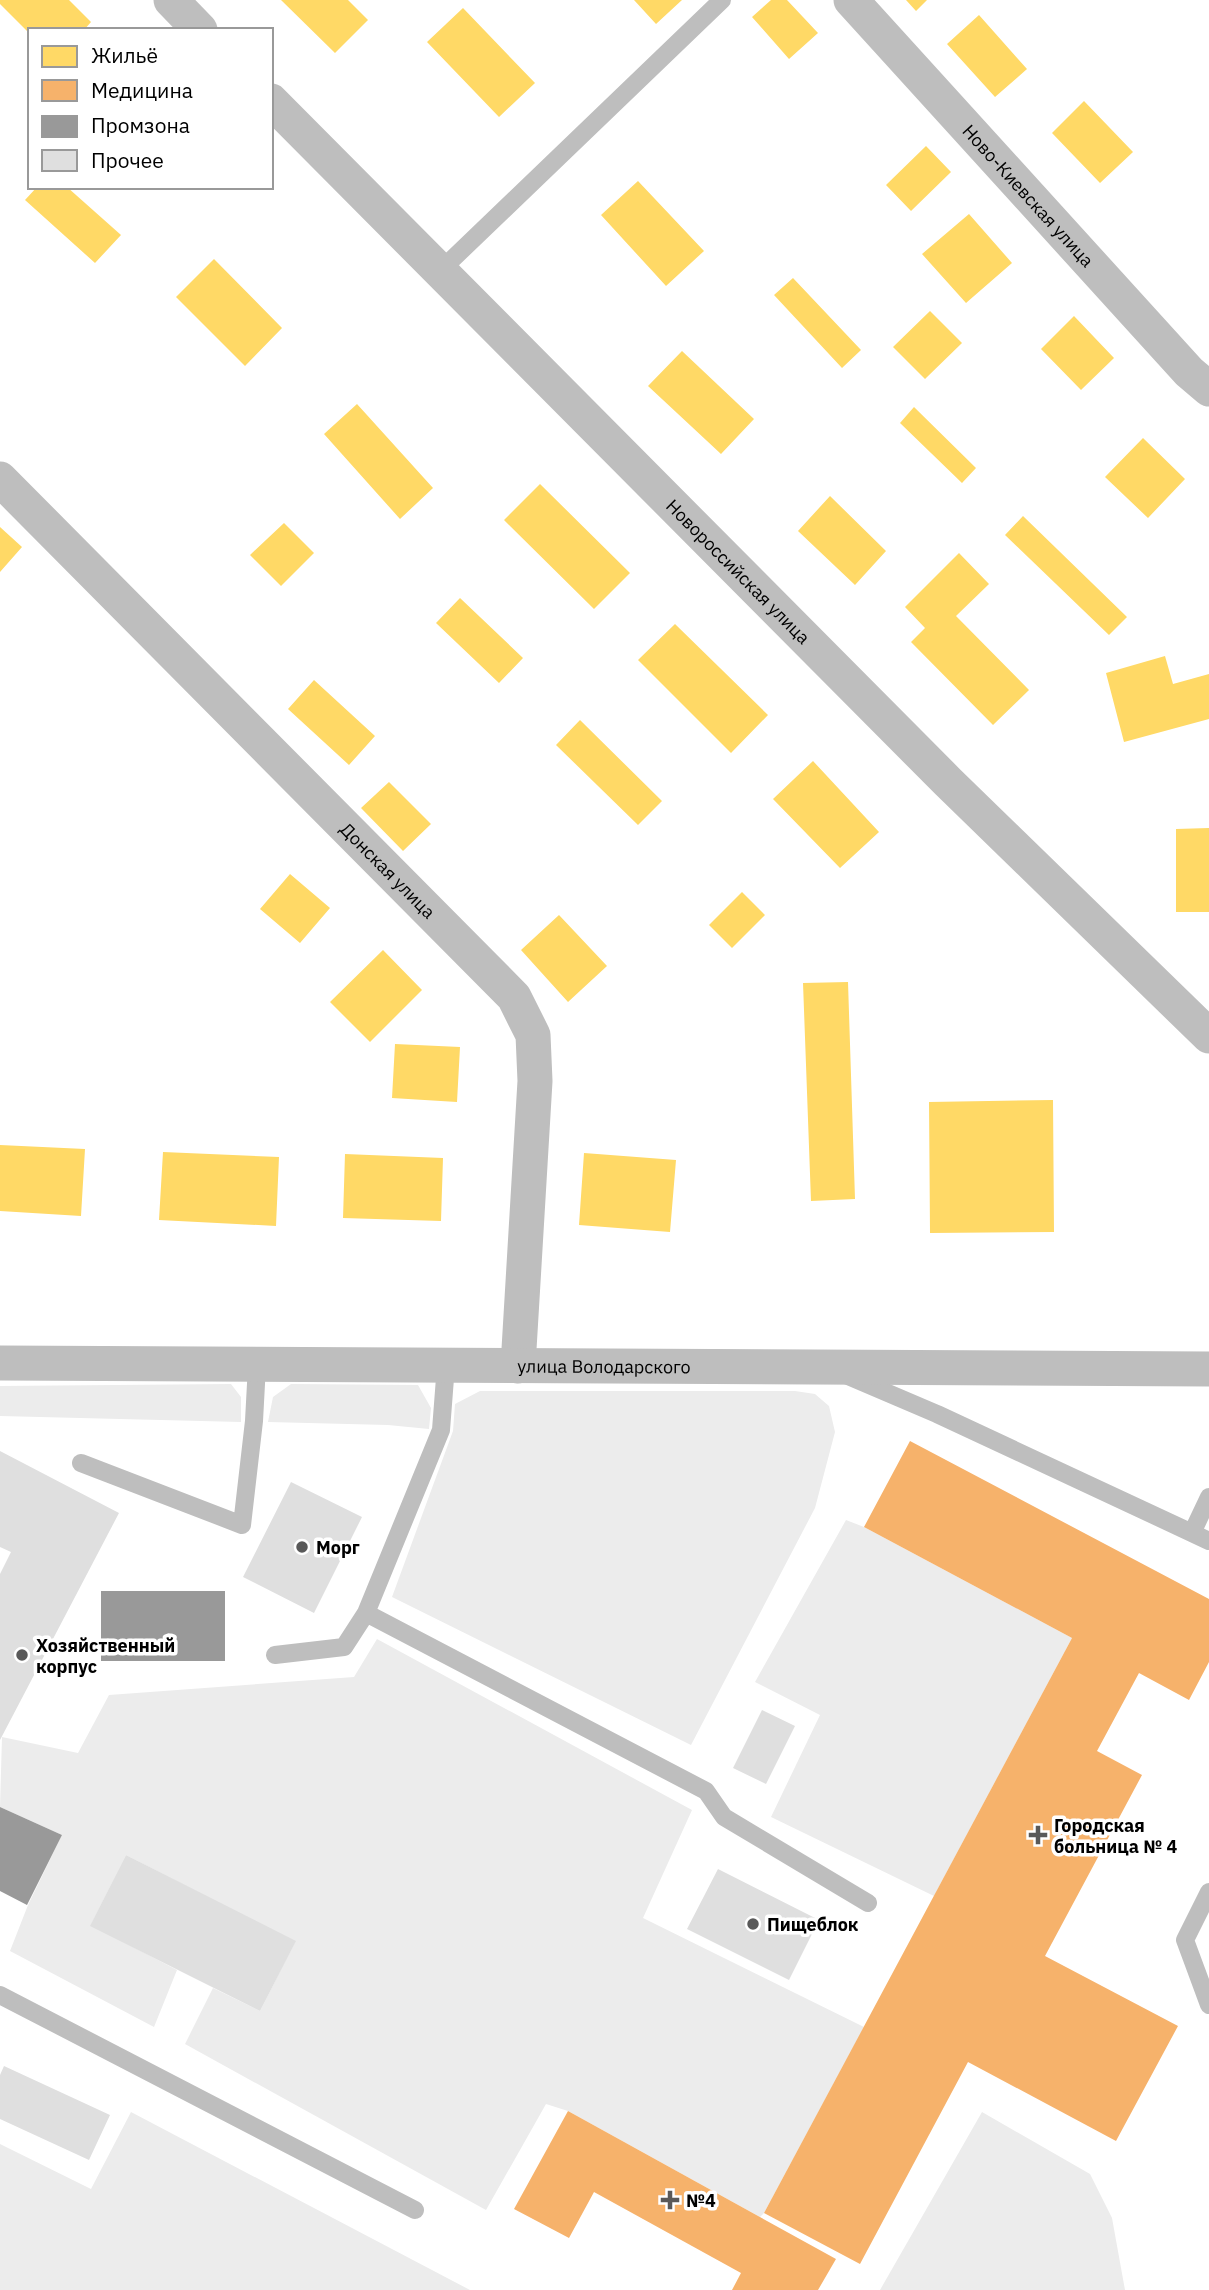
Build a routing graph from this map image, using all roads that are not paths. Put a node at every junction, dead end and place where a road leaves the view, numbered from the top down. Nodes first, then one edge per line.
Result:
1 (171, 0) edge
2 (722, 0) edge
3 (851, 0) edge
4 (198, 28) edge
5 (273, 103) edge
6 (440, 271) junction
7 (1209, 389) edge
8 (0, 479) edge
9 (1209, 1036) edge
10 (0, 1363) edge
11 (257, 1365) junction
12 (446, 1365) junction
13 (518, 1366) junction
14 (829, 1367) junction
15 (1209, 1369) edge
16 (81, 1463) dead end
17 (1209, 1497) edge
18 (1192, 1533) junction
19 (1209, 1541) edge
20 (366, 1612) junction
21 (275, 1656) dead end
22 (1209, 1892) edge
23 (868, 1903) dead end
24 (0, 1995) edge
25 (1209, 2005) edge
26 (415, 2210) dead end

1 - 4 street
2 - 6 lane
3 - 7 street, Ново-Киевская улица
5 - 6 street, Новороссийская улица
6 - 9 street, Новороссийская улица
8 - 13 street, Донская улица
10 - 11 street, улица Володарского
11 - 12 street, улица Володарского
11 - 16 lane
12 - 13 street, улица Володарского
12 - 20 lane
13 - 14 street, улица Володарского
14 - 15 street, улица Володарского
14 - 18 lane
17 - 18 lane
18 - 19 lane
20 - 21 lane
20 - 23 lane
22 - 25 lane
24 - 26 lane

